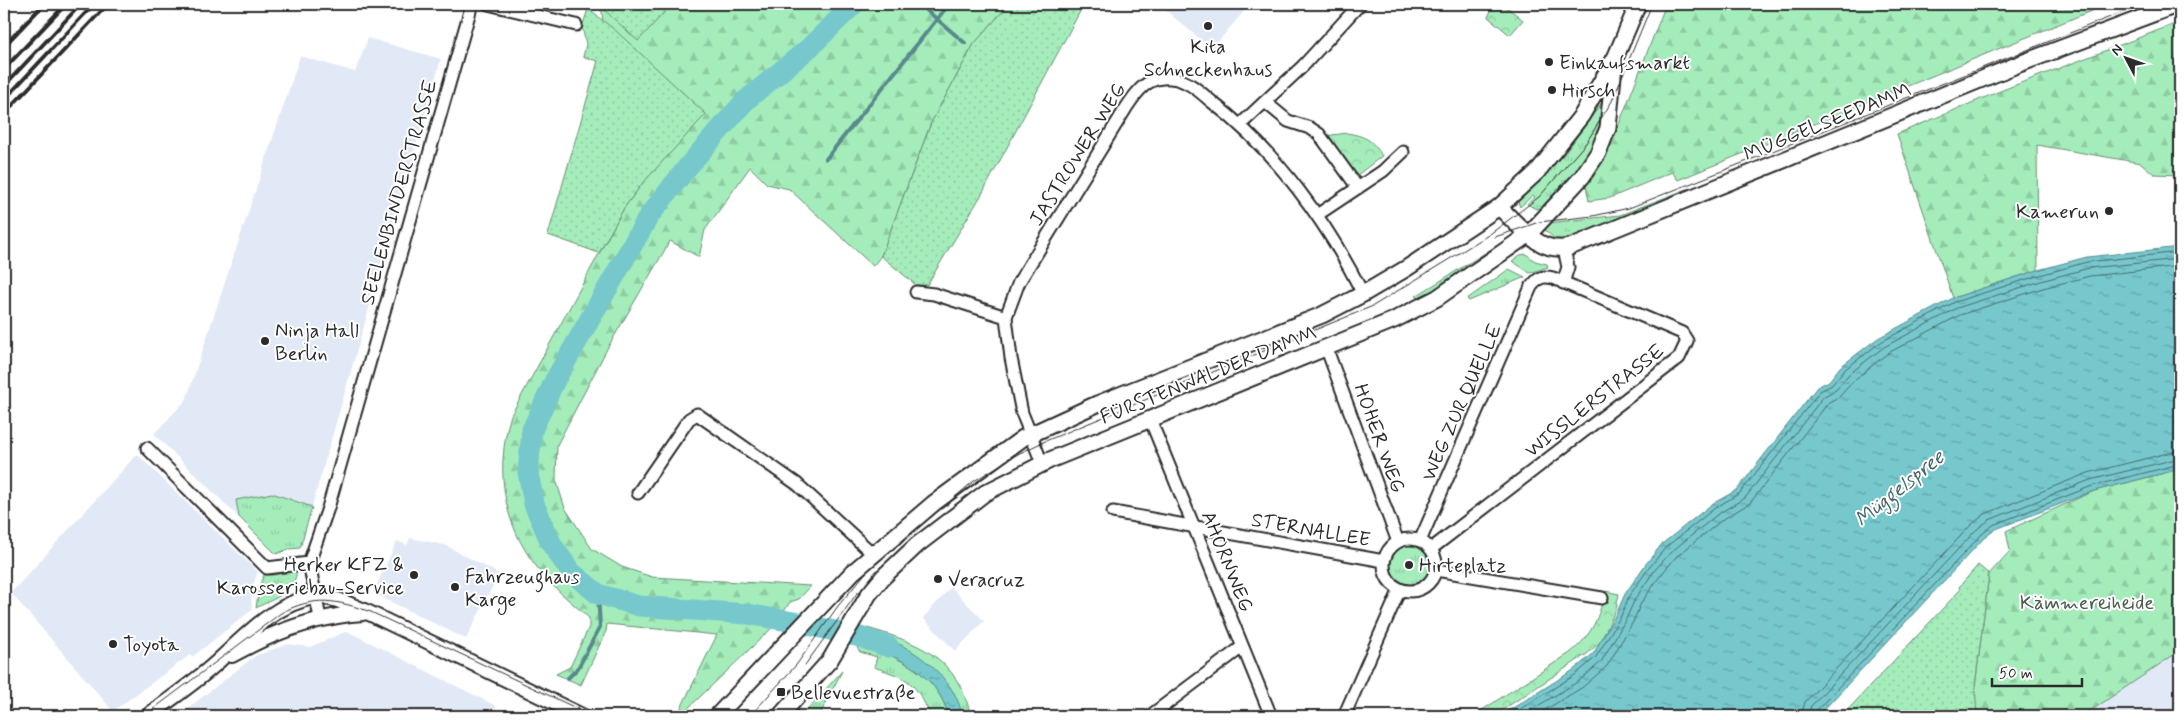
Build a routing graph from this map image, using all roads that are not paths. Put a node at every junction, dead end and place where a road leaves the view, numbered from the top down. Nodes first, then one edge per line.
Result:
1 (472, 4) edge
2 (488, 4) edge
3 (1360, 4) edge
4 (1638, 4) edge
5 (2180, 4) edge
6 (576, 26) dead end
7 (1616, 56) junction
8 (1265, 102) junction
9 (1240, 124) junction
10 (1403, 152) dead end
11 (1358, 188) junction
12 (1500, 207) junction
13 (1317, 215) junction
14 (1528, 234) junction
15 (1564, 249) junction
16 (1538, 280) joint
17 (1564, 283) junction
18 (916, 292) dead end
19 (1363, 294) junction
20 (1006, 317) junction
21 (1326, 348) junction
22 (1150, 419) junction
23 (1030, 434) junction
24 (147, 448) dead end
25 (1042, 463) junction
26 (638, 493) dead end
27 (1113, 512) dead end
28 (1194, 527) junction
29 (1420, 541) junction
30 (1398, 542) junction
31 (1431, 549) junction
32 (873, 554) junction
33 (309, 562) junction
34 (1384, 562) junction
35 (1436, 570) junction
36 (1400, 589) junction
37 (316, 597) junction
38 (1602, 598) dead end
39 (368, 613) junction
40 (320, 618) junction
41 (1242, 647) junction
42 (214, 665) junction
43 (148, 716) edge
44 (582, 716) edge
45 (717, 716) edge
46 (780, 716) edge
47 (1150, 716) edge
48 (1271, 716) edge
49 (1344, 716) edge

1 - 33 street, SEELENBINDERSTRASSE
2 - 6 street
3 - 8 street
4 - 7 main road, FÜRSTENWALDER DAMM
5 - 15 main road, MÜGGELSEEDAMM
7 - 12 main road, FÜRSTENWALDER DAMM
7 - 14 main road, FÜRSTENWALDER DAMM
8 - 9 street
8 - 11 street
9 - 13 street, JASTROWER WEG
9 - 20 street, JASTROWER WEG
10 - 11 street
11 - 13 street
12 - 14 main road
12 - 19 main road, FÜRSTENWALDER DAMM
13 - 19 street, JASTROWER WEG
14 - 15 main road
14 - 21 main road, FÜRSTENWALDER DAMM
15 - 17 street
16 - 17 street, WISSLERSTRASSE
16 - 29 street, WEG ZUR QUELLE
17 - 31 street, WISSLERSTRASSE
18 - 20 street
19 - 23 main road, FÜRSTENWALDER DAMM
20 - 23 street, JASTROWER WEG
21 - 22 main road, FÜRSTENWALDER DAMM
21 - 30 street, HOHER WEG
22 - 25 main road, FÜRSTENWALDER DAMM
22 - 28 street, AHORNWEG
23 - 25 street, JASTROWER WEG
23 - 32 main road, FÜRSTENWALDER DAMM
24 - 33 street
25 - 46 main road, FÜRSTENWALDER DAMM
26 - 32 street
27 - 28 street, STERNALLEE
28 - 34 street, STERNALLEE
28 - 41 street, AHORNWEG
29 - 30 street
29 - 31 street
30 - 34 street
31 - 35 street
32 - 45 main road, FÜRSTENWALDER DAMM
33 - 37 street
34 - 36 street
35 - 36 street
35 - 38 street
36 - 49 street
37 - 39 street
37 - 40 street
37 - 42 street
39 - 40 street
39 - 44 street
40 - 42 street
41 - 47 street
41 - 48 street, AHORNWEG
42 - 43 street

